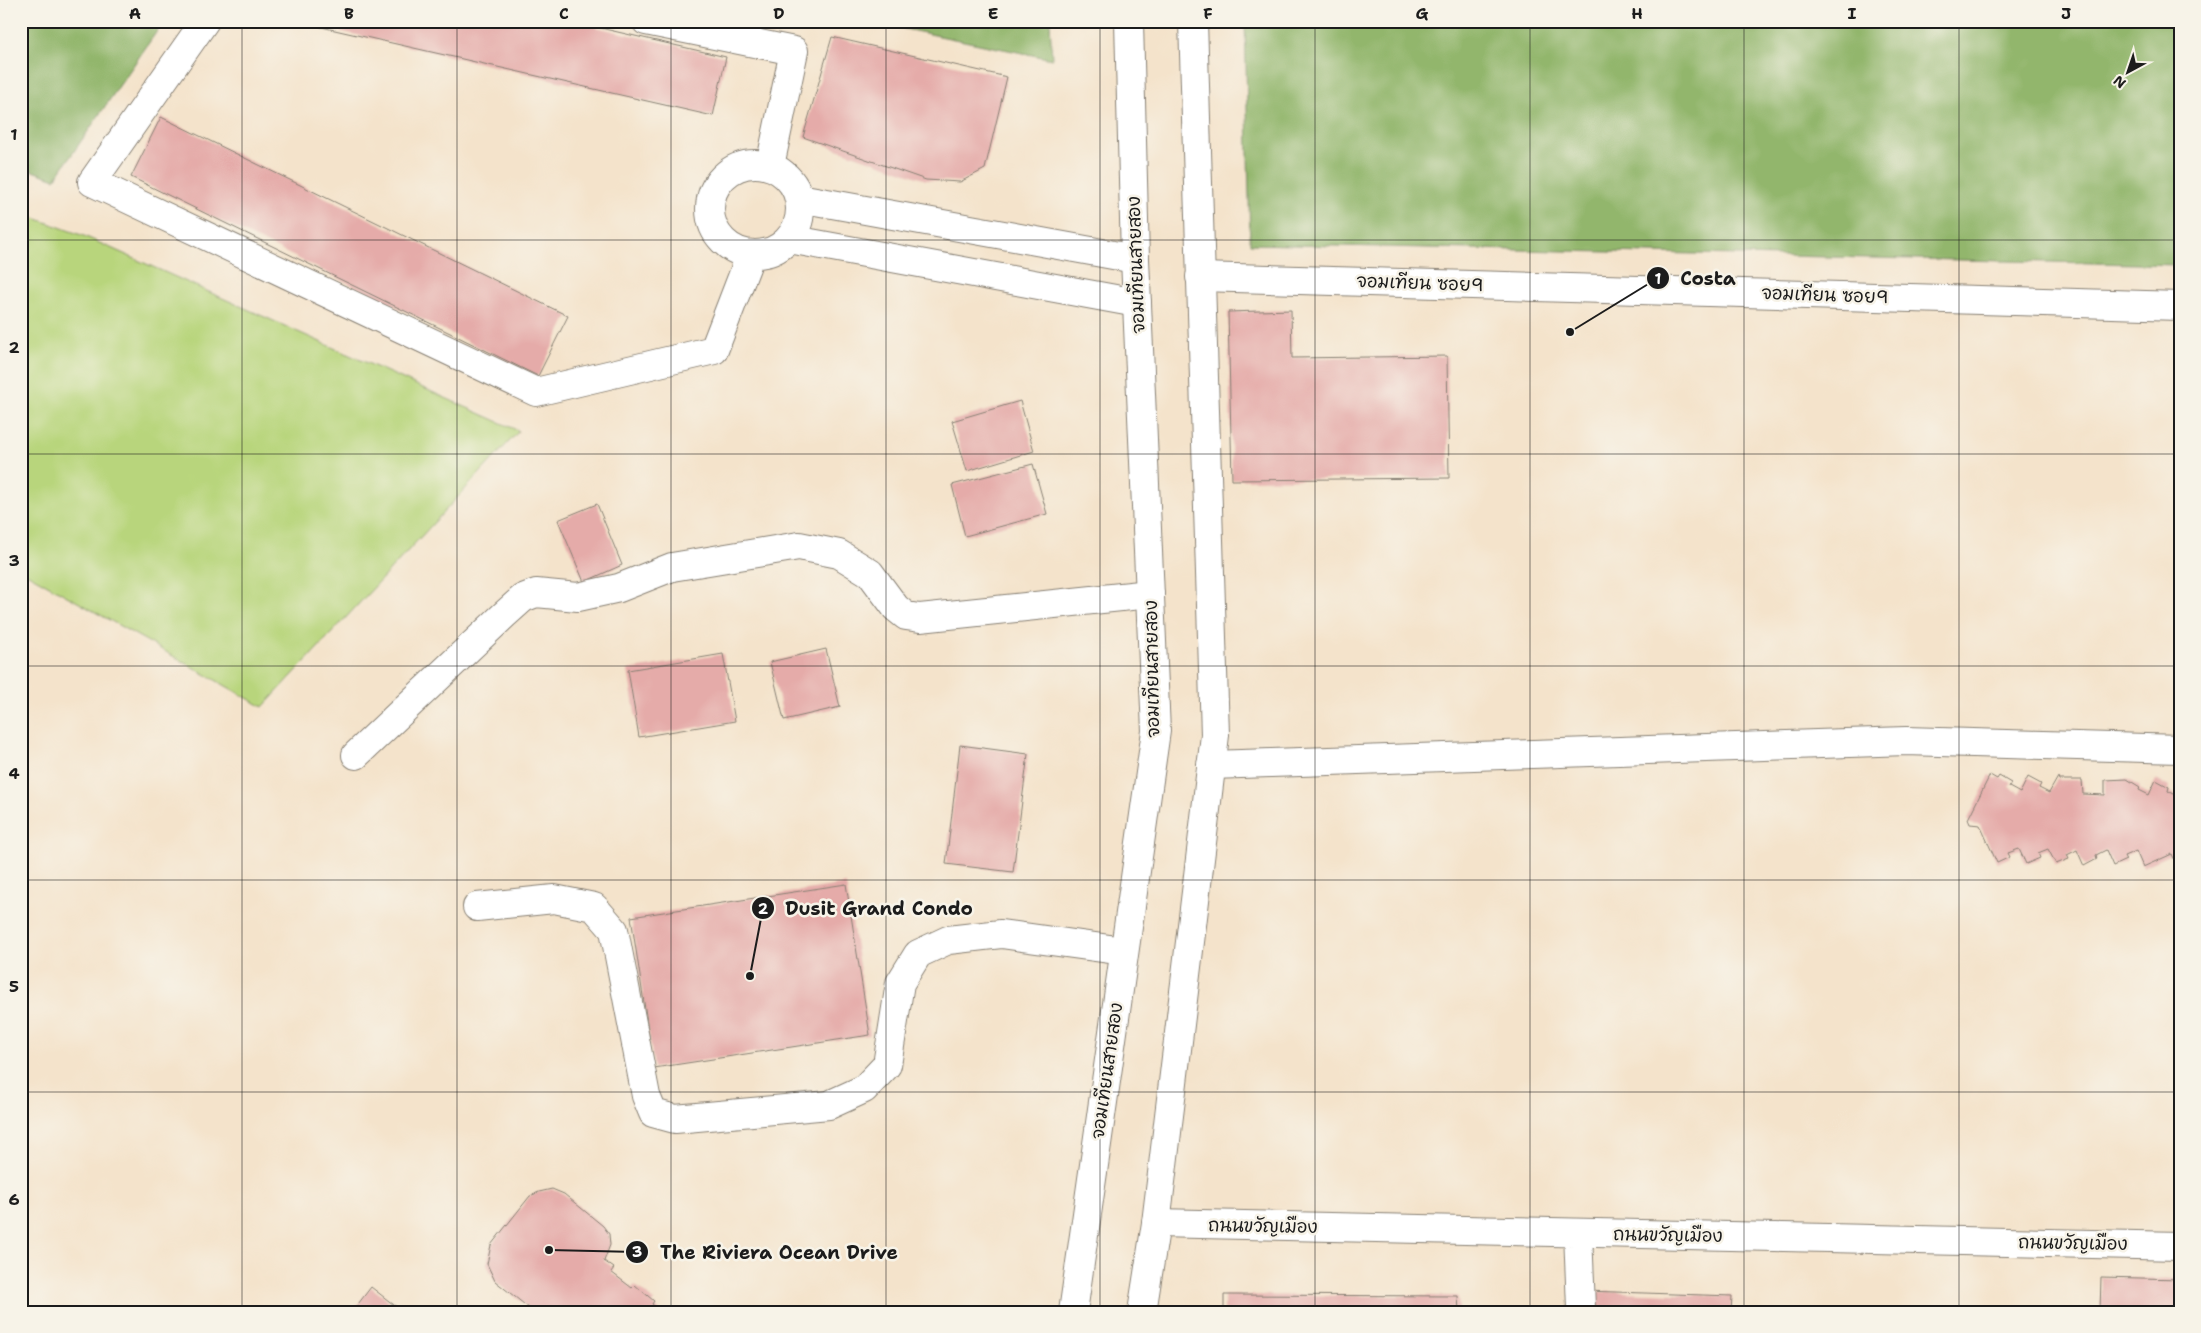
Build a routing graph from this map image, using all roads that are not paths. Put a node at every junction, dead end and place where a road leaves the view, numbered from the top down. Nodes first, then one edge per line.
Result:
1 (205, 21) edge
2 (646, 21) edge
3 (1129, 21) edge
4 (1193, 21) edge
5 (770, 166) junction
6 (799, 198) junction
7 (789, 239) junction
8 (751, 254) junction
9 (1134, 259) junction
10 (1200, 277) junction
11 (1137, 303) junction
12 (2180, 306) edge
13 (1150, 594) junction
14 (2180, 749) edge
15 (356, 755) dead end
16 (1211, 765) junction
17 (477, 907) dead end
18 (1124, 951) junction
19 (1156, 1224) junction
20 (1578, 1233) junction
21 (2180, 1246) edge
22 (1581, 1308) dead end
23 (1073, 1312) edge
24 (1142, 1312) edge

1 - 8 street
2 - 5 street
3 - 9 street, จอมเทียนสายสอง
4 - 10 street
5 - 6 street
5 - 8 street
6 - 7 street
6 - 9 street
7 - 8 street
7 - 11 street
9 - 11 street, จอมเทียนสายสอง
10 - 12 street, จอมเทียน ซอย9
10 - 16 street
11 - 13 street, จอมเทียนสายสอง
13 - 15 street
13 - 18 street, จอมเทียนสายสอง
14 - 16 street
16 - 19 street
17 - 18 street
18 - 23 street, จอมเทียนสายสอง
19 - 20 street, ถนนขวัญเมือง
19 - 24 street
20 - 21 street, ถนนขวัญเมือง
20 - 22 street

